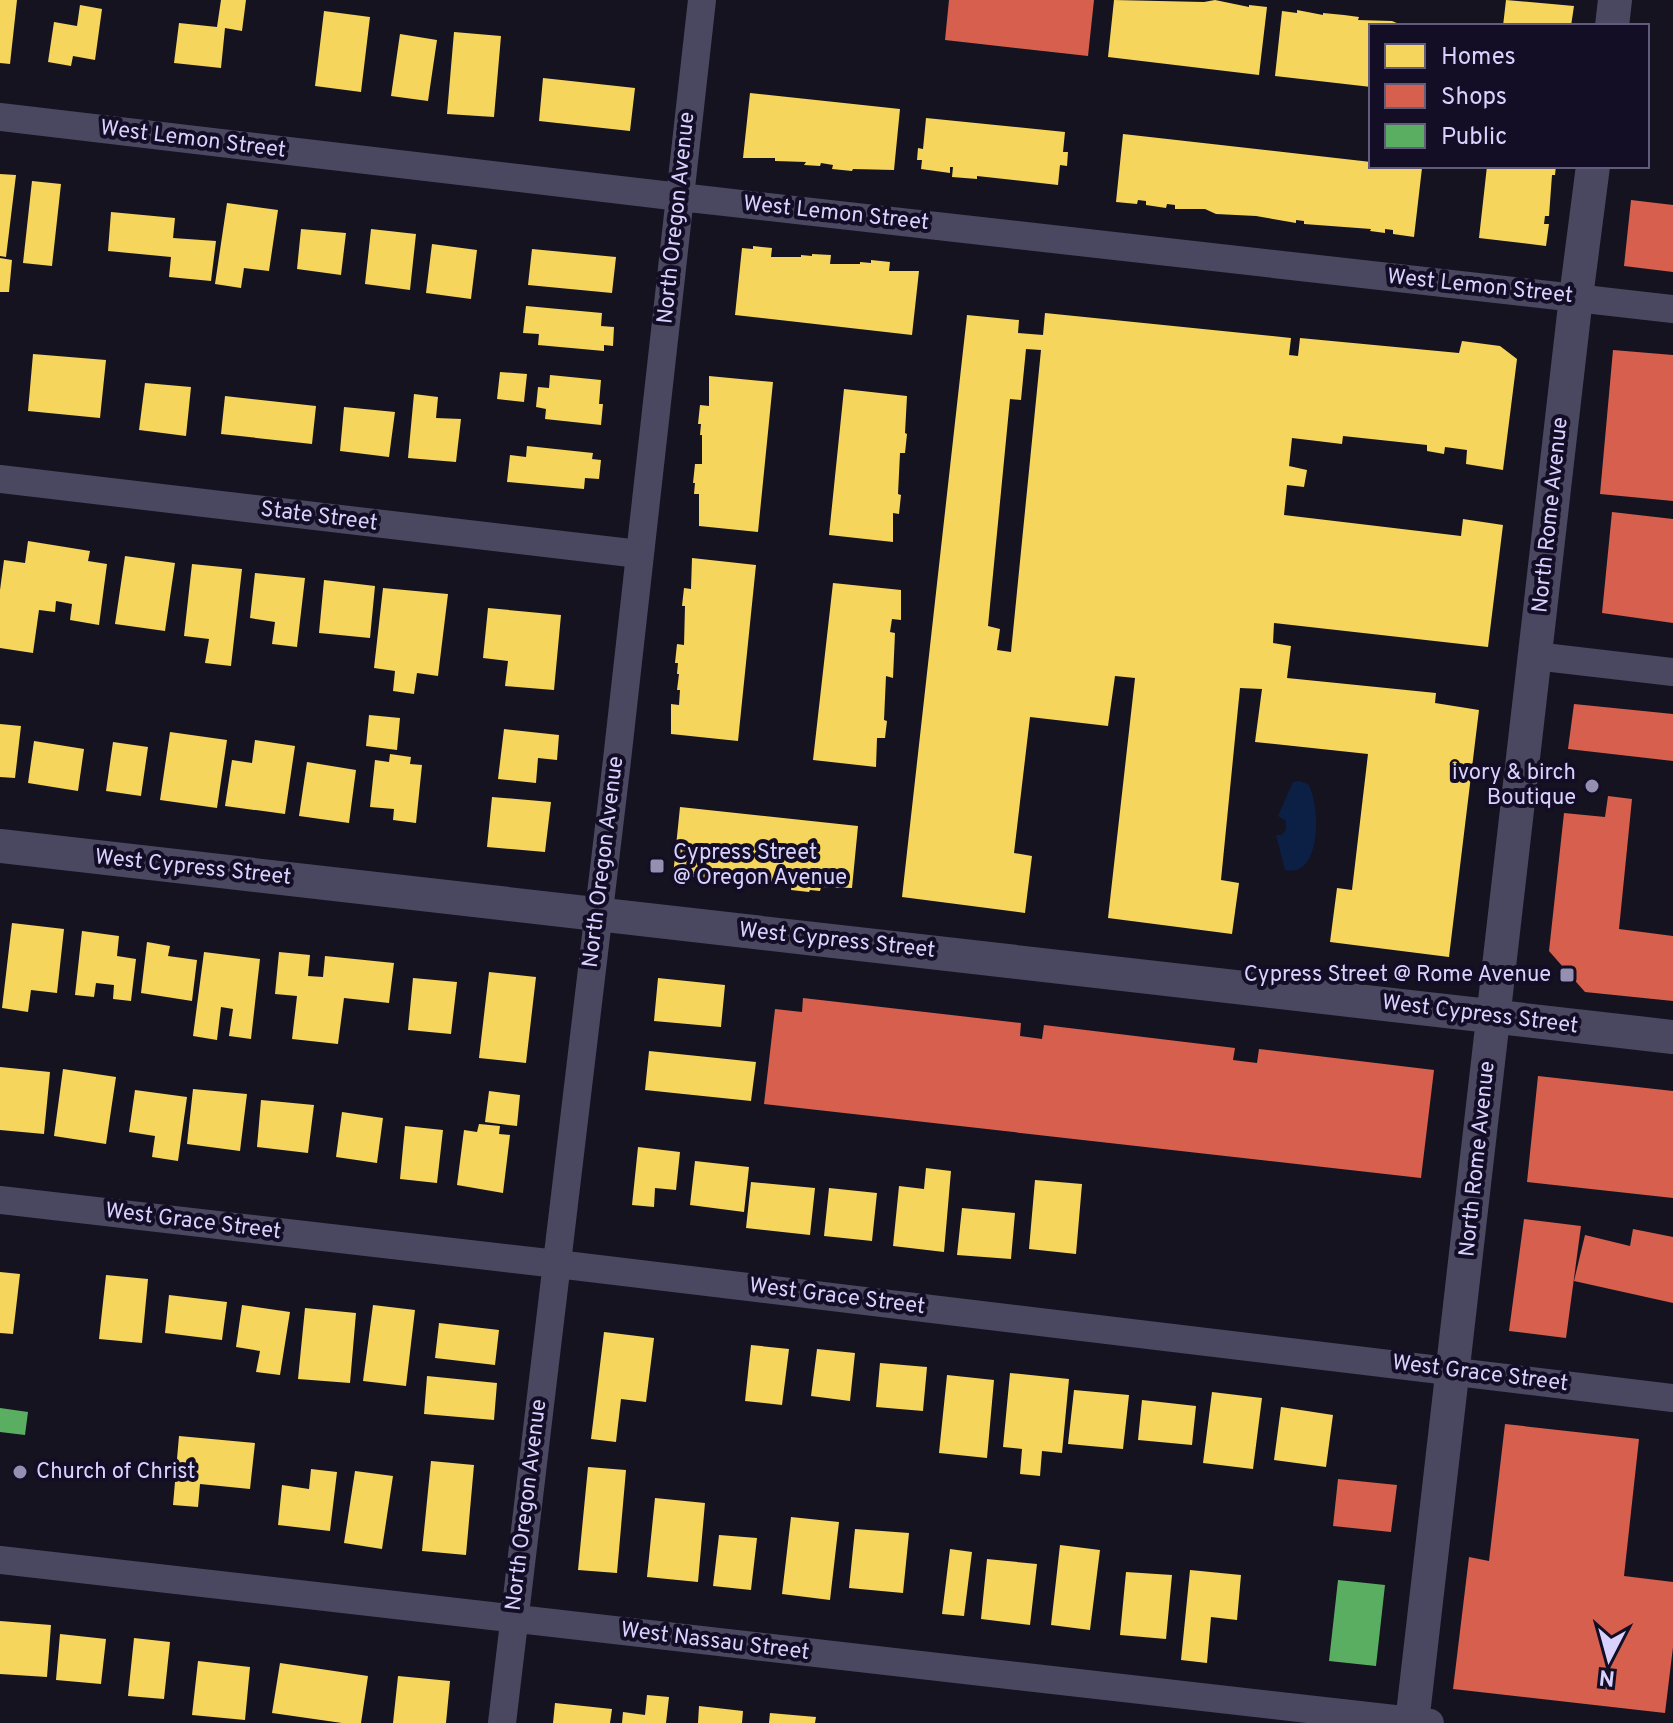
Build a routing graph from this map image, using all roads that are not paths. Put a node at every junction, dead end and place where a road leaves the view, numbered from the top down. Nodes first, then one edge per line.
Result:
1 (702, 0) edge
2 (1615, 0) edge
3 (1612, 24) edge
4 (0, 117) edge
5 (1593, 168) edge
6 (680, 197) junction
7 (1576, 297) junction
8 (1673, 309) edge
9 (0, 479) edge
10 (639, 554) junction
11 (1535, 656) junction
12 (1673, 672) edge
13 (0, 846) edge
14 (598, 914) junction
15 (1494, 1016) junction
16 (1673, 1037) edge
17 (0, 1200) edge
18 (557, 1264) junction
19 (1454, 1370) junction
20 (1673, 1398) edge
21 (0, 1560) edge
22 (514, 1619) junction
23 (1418, 1722) edge
24 (502, 1723) edge

1 - 6 street, North Oregon Avenue
2 - 3 street
4 - 6 street, West Lemon Street
5 - 7 street, North Rome Avenue
6 - 7 street, West Lemon Street
6 - 10 street, North Oregon Avenue
7 - 8 street, West Lemon Street
7 - 11 street, North Rome Avenue
9 - 10 street, State Street
10 - 14 street, North Oregon Avenue
11 - 12 street
11 - 15 street, North Rome Avenue
13 - 14 street, West Cypress Street
14 - 15 street, West Cypress Street
14 - 18 street, North Oregon Avenue
15 - 16 street, West Cypress Street
15 - 19 street, North Rome Avenue
17 - 18 street, West Grace Street
18 - 19 street, West Grace Street
18 - 22 street, North Oregon Avenue
19 - 20 street, West Grace Street
19 - 23 street, North Rome Avenue
21 - 22 street, West Nassau Street
22 - 23 street, West Nassau Street
22 - 24 street, North Oregon Avenue

